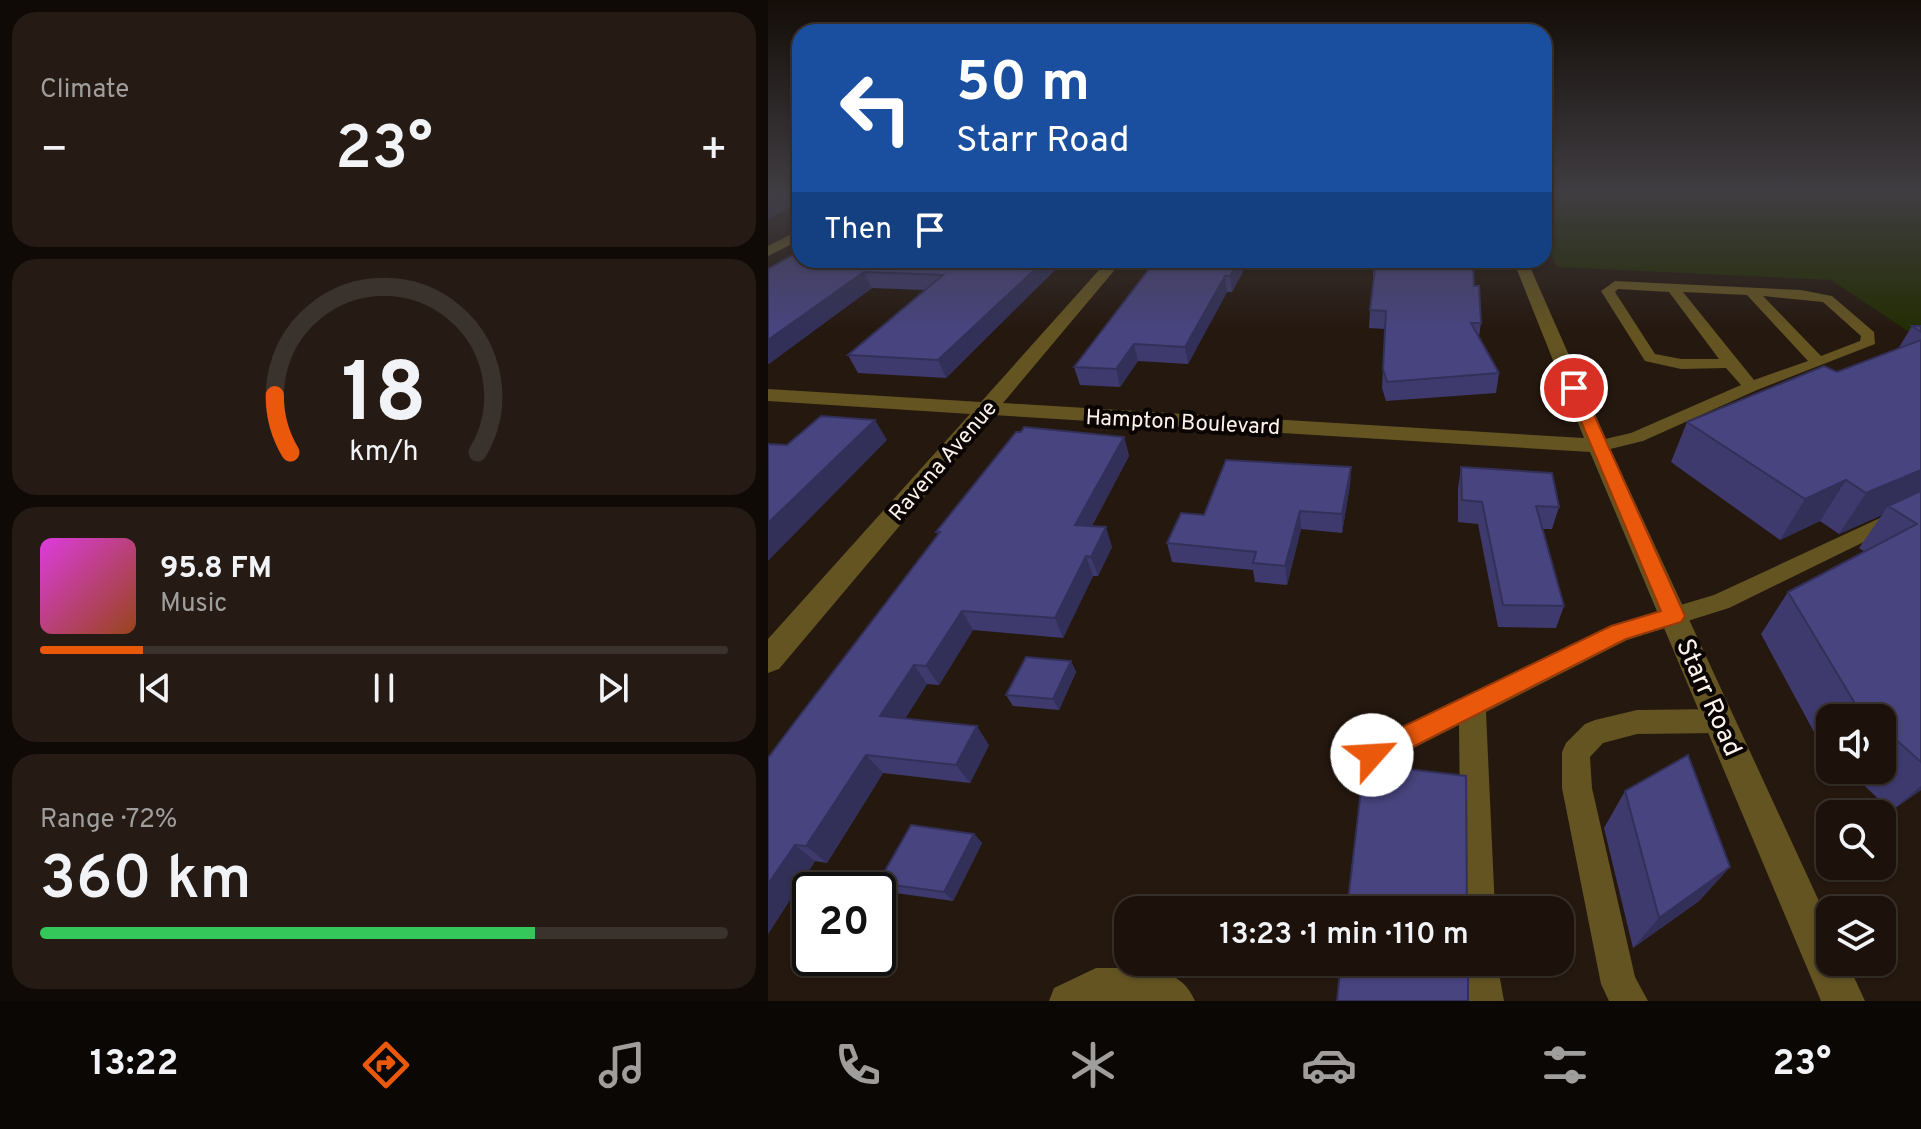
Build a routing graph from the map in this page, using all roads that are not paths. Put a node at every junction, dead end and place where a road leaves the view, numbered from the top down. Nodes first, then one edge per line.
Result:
1 (792, 238) edge
2 (768, 252) edge
3 (1109, 268) edge
4 (1523, 268) edge
5 (1673, 288) junction
6 (1751, 292) junction
7 (1818, 362) junction
8 (1730, 363) junction
9 (1751, 387) junction
10 (768, 395) edge
11 (986, 409) junction
12 (1598, 446) junction
13 (1921, 506) edge
14 (1674, 616) junction
15 (768, 660) edge
16 (1472, 706) junction
17 (1720, 721) junction
18 (1372, 755) dead end
19 (1478, 896) edge
20 (1482, 976) edge
21 (1067, 1001) edge
22 (1177, 1001) edge
23 (1486, 1001) edge
24 (1630, 1001) edge
25 (1843, 1001) edge

1 - 2 street
3 - 11 street, Ravena Avenue
4 - 12 street, Starr Road
5 - 6 lane
5 - 8 lane
5 - 8 lane
6 - 7 lane
6 - 7 lane
7 - 9 lane
8 - 9 lane
9 - 12 lane
10 - 11 street, Hampton Boulevard
11 - 12 street, Hampton Boulevard
11 - 15 street, Ravena Avenue
12 - 14 street, Starr Road
13 - 14 lane
14 - 16 lane
14 - 17 street, Starr Road
16 - 18 lane
16 - 19 lane
17 - 24 lane
17 - 25 street, Starr Road
20 - 23 lane
21 - 22 lane

